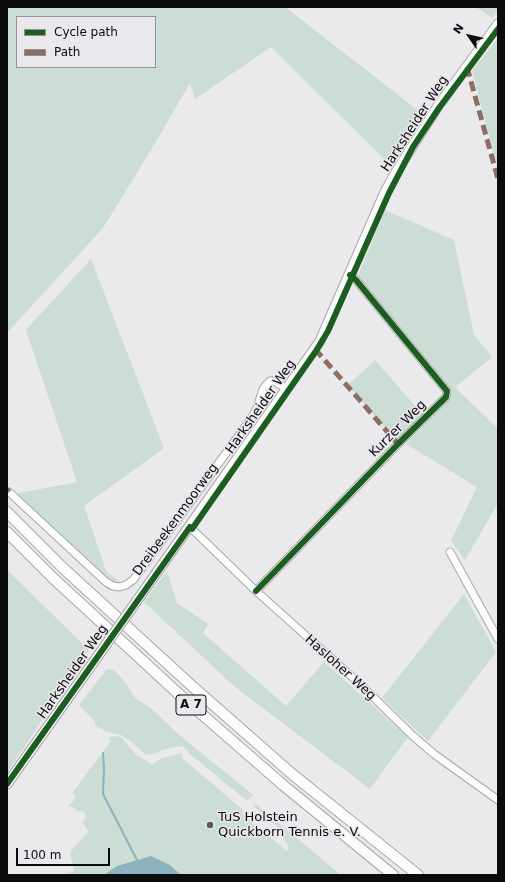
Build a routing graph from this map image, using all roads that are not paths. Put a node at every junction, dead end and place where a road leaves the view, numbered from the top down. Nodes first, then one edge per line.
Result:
1 (498, 24) edge
2 (350, 275) junction
3 (287, 389) junction
4 (9, 492) dead end
5 (7, 512) edge
6 (190, 527) junction
7 (7, 532) edge
8 (450, 552) dead end
9 (256, 591) junction
10 (498, 639) edge
11 (7, 784) edge
12 (498, 800) edge
13 (393, 875) edge
14 (418, 875) edge

1 - 2 main road, Harksheider Weg
2 - 3 main road, Harksheider Weg
2 - 9 street, Kurzer Weg
3 - 4 street, Dreibeekenmoorweg
3 - 6 main road, Harksheider Weg
5 - 14 highway, A 7
6 - 9 street, Hasloher Weg
6 - 11 main road, Harksheider Weg, bridge
7 - 13 highway, A 7
8 - 10 street
9 - 12 street, Hasloher Weg

